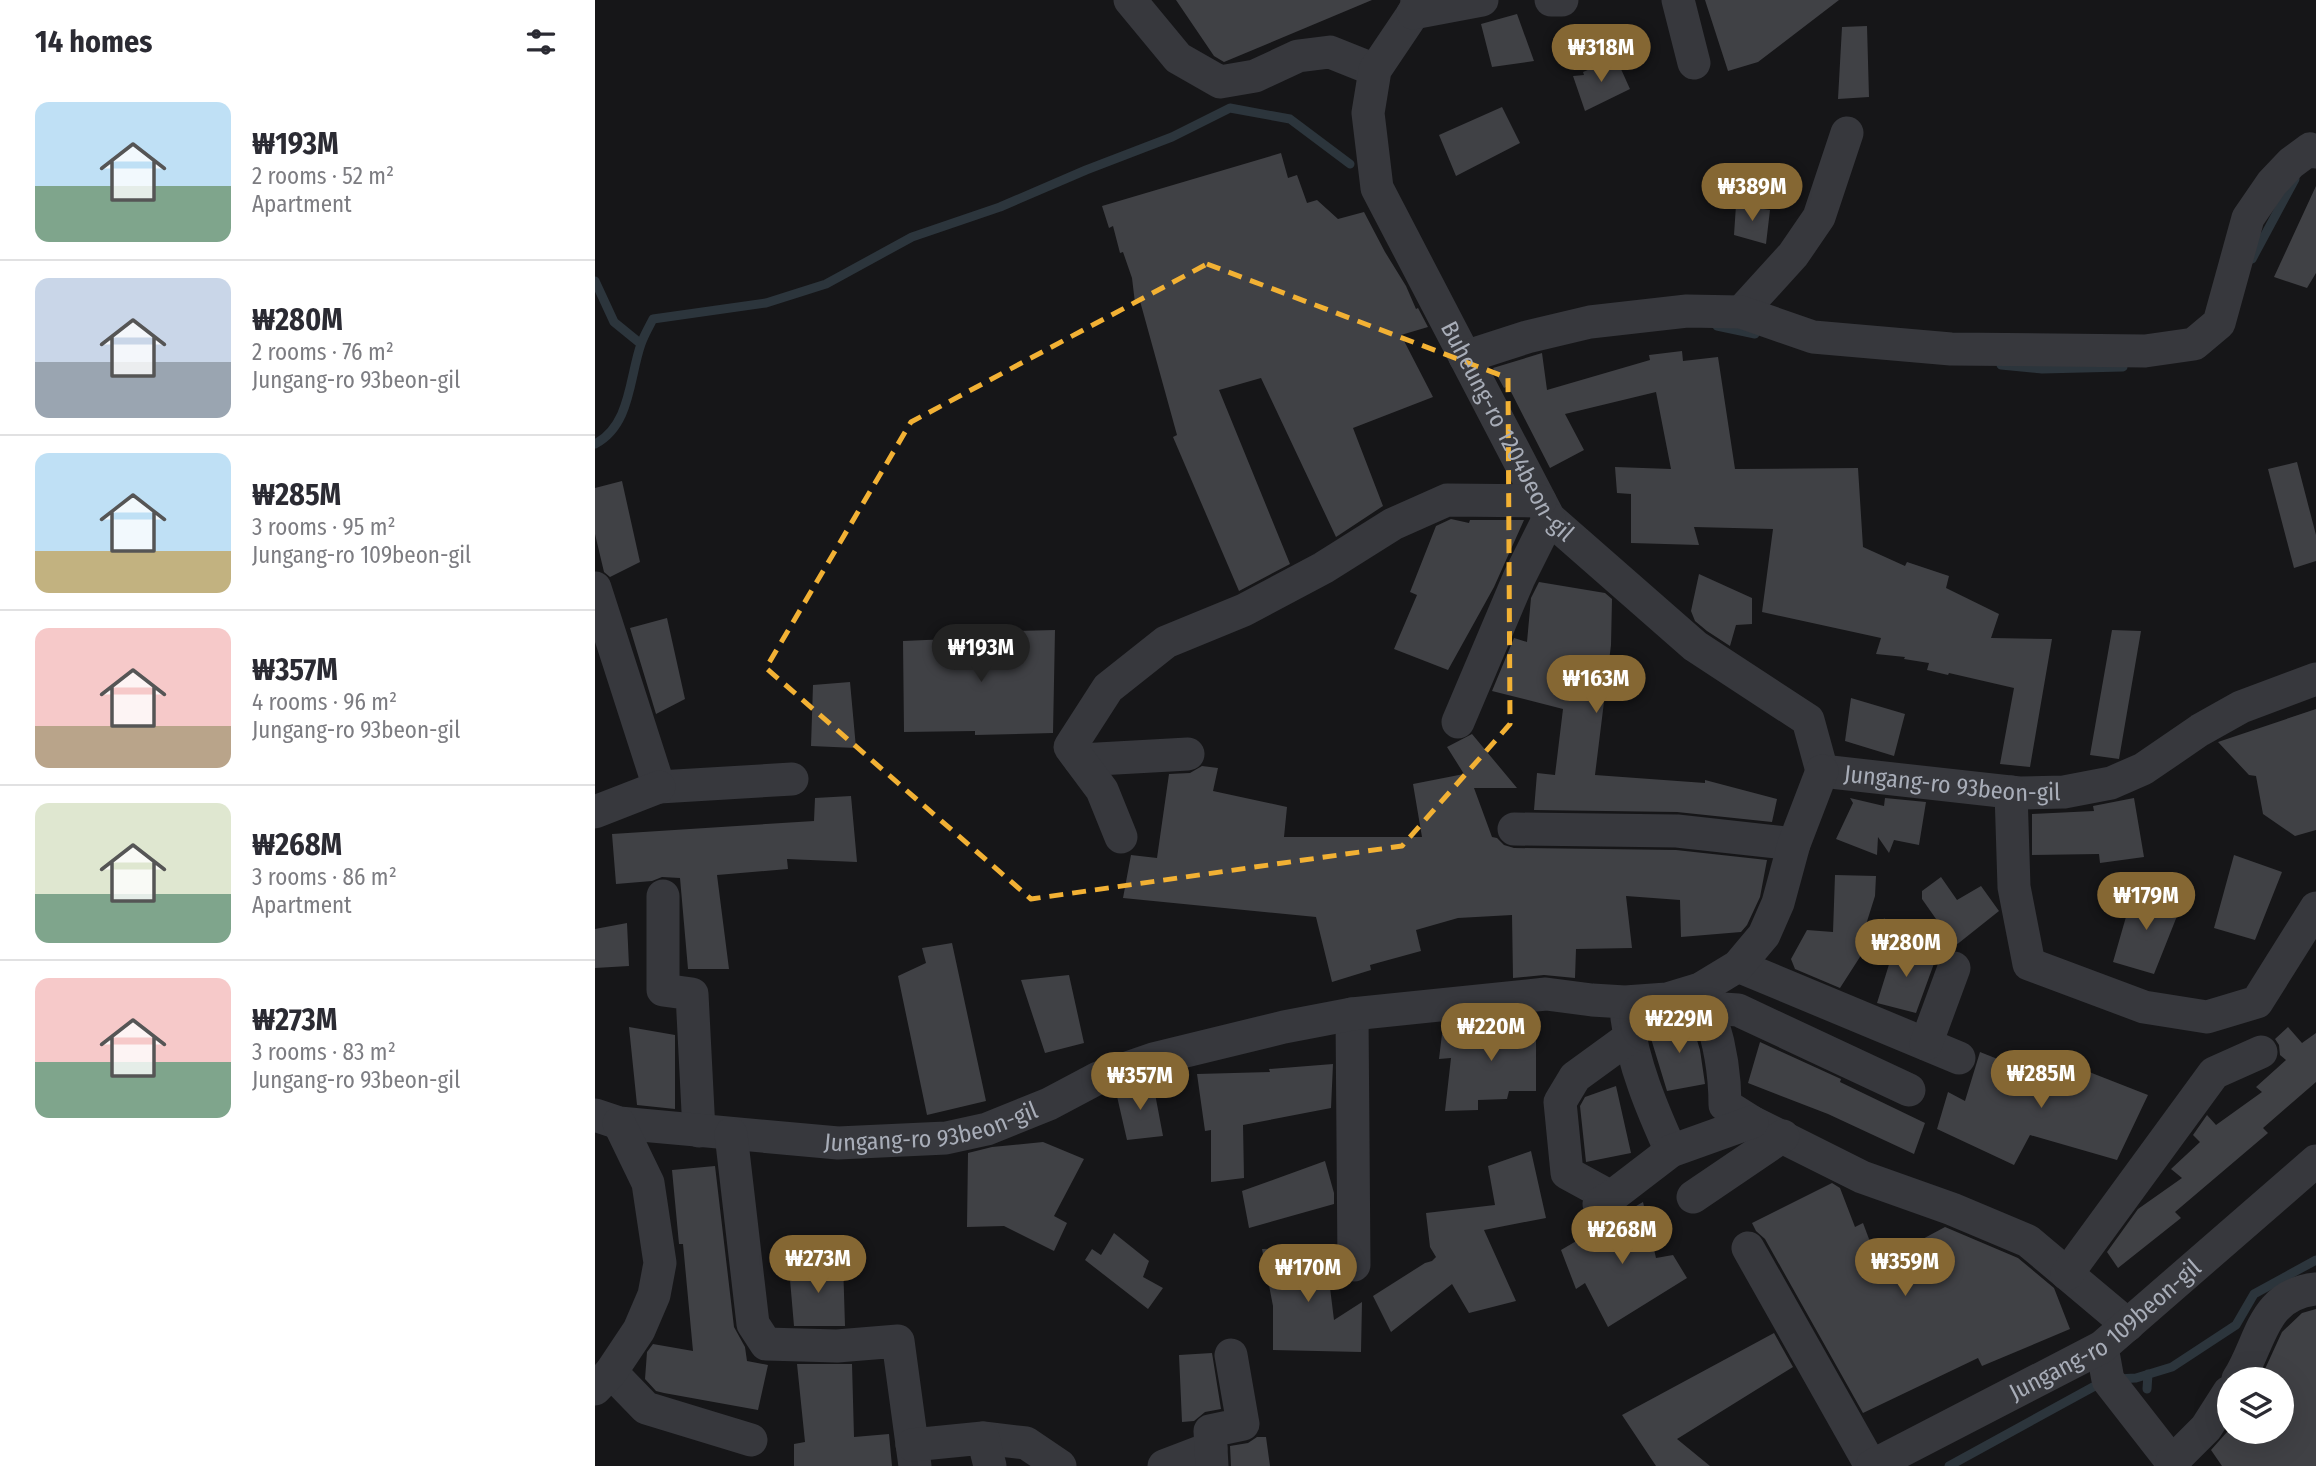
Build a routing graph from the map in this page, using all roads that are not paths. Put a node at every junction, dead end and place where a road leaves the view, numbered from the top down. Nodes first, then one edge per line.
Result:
1 (1131, 0) edge
2 (1482, 0) edge
3 (1551, 0) edge
4 (1562, 0) edge
5 (1678, 0) edge
6 (1415, 6) edge
7 (1694, 63) dead end
8 (1375, 70) junction
9 (1847, 133) dead end
10 (2316, 152) edge
11 (1741, 312) junction
12 (1465, 357) junction
13 (1544, 509) junction
14 (595, 588) edge
15 (2316, 679) edge
16 (1458, 722) dead end
17 (1075, 753) junction
18 (1188, 754) dead end
19 (1822, 771) junction
20 (792, 779) dead end
21 (659, 787) junction
22 (2011, 792) junction
23 (595, 812) edge
24 (1514, 829) dead end
25 (1121, 837) dead end
26 (1794, 844) junction
27 (663, 896) dead end
28 (2316, 908) edge
29 (1738, 966) junction
30 (1954, 968) dead end
31 (1704, 998) junction
32 (1625, 1002) junction
33 (1352, 1014) junction
34 (1630, 1037) junction
35 (1926, 1044) junction
36 (2261, 1052) dead end
37 (1959, 1058) dead end
38 (1909, 1090) dead end
39 (607, 1119) edge
40 (1752, 1122) junction
41 (715, 1133) junction
42 (1783, 1136) junction
43 (1671, 1151) junction
44 (2316, 1161) edge
45 (1693, 1197) dead end
46 (1748, 1248) dead end
47 (1355, 1265) dead end
48 (2067, 1275) junction
49 (2316, 1289) edge
50 (2128, 1325) junction
51 (2102, 1347) junction
52 (1231, 1355) dead end
53 (2243, 1367) edge
54 (603, 1381) edge
55 (2217, 1411) edge
56 (751, 1440) dead end
57 (986, 1452) edge
58 (914, 1456) edge
59 (1211, 1457) edge
60 (1051, 1463) edge
61 (2173, 1464) edge
62 (1164, 1466) edge
63 (1872, 1466) edge

1 - 8 street
2 - 6 street
3 - 4 street
5 - 7 street
6 - 8 street, Buheung-ro 1204beon-gil
8 - 12 street, Buheung-ro 1204beon-gil
9 - 11 street
10 - 11 street
11 - 12 street
12 - 13 street, Buheung-ro 1204beon-gil
13 - 16 street
13 - 17 street
13 - 19 street, Buheung-ro 1204beon-gil
14 - 21 street
15 - 22 street, Jungang-ro 93beon-gil
17 - 18 street
17 - 25 street
19 - 22 street, Jungang-ro 93beon-gil
19 - 26 street, Jungang-ro 93beon-gil
20 - 21 street
21 - 23 street
22 - 28 street
24 - 26 street
26 - 29 street, Jungang-ro 93beon-gil
27 - 41 street
29 - 31 street, Jungang-ro 93beon-gil
29 - 35 street
30 - 35 street
31 - 32 street, Jungang-ro 93beon-gil
31 - 38 street
31 - 40 street
32 - 33 street, Jungang-ro 93beon-gil
32 - 34 street
33 - 41 street, Jungang-ro 93beon-gil
33 - 47 street
34 - 43 street
34 - 43 street
35 - 37 street
36 - 48 street
39 - 41 street, Jungang-ro 93beon-gil
39 - 54 street, Jungang-ro 93beon-gil
40 - 42 street
40 - 43 street
41 - 58 street
42 - 45 street
42 - 48 street
44 - 50 street, Jungang-ro 109beon-gil
46 - 63 street
48 - 50 street
49 - 53 street
50 - 51 street, Jungang-ro 109beon-gil
51 - 61 street
51 - 63 street, Jungang-ro 109beon-gil
52 - 59 street
54 - 56 street
55 - 61 street
57 - 58 street
57 - 60 street
59 - 62 street

